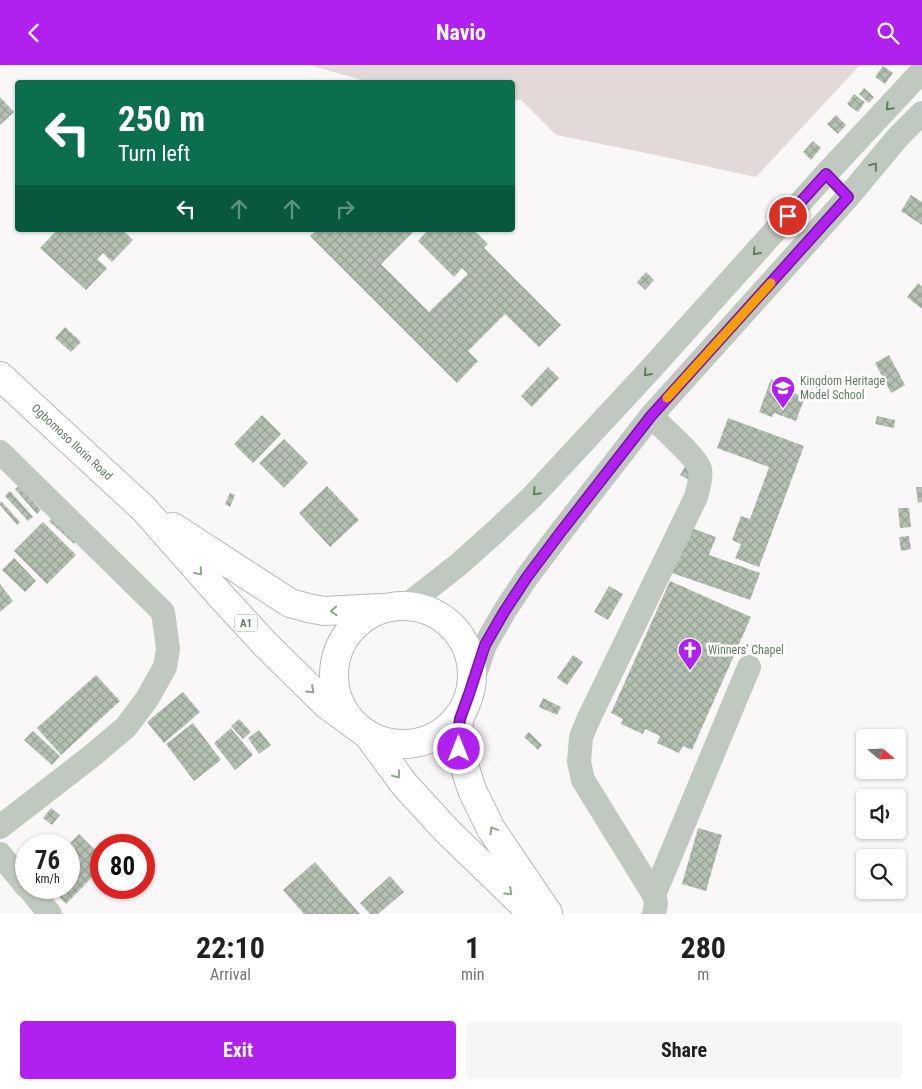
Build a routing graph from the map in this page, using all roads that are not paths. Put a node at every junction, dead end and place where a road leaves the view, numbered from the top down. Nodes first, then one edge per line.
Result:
1 (922, 71) edge
2 (922, 113) edge
3 (826, 174) junction
4 (848, 197) junction
5 (0, 376) edge
6 (651, 416) junction
7 (0, 453) edge
8 (144, 509) junction
9 (395, 606) junction
10 (749, 667) dead end
11 (469, 694) junction
12 (363, 731) junction
13 (0, 827) edge
14 (0, 854) edge
15 (15, 872) edge
16 (37, 899) edge
17 (654, 904) edge
18 (50, 914) edge
19 (534, 914) edge
20 (549, 914) edge

1 -> 3 street
4 -> 2 street
3 - 4 street
3 -> 9 street
4 - 6 street
5 - 8 highway, Ogbomoso Ilorin Road / A1
6 - 11 street
6 - 17 street
7 - 13 street
9 -> 8 highway, A1
8 -> 12 highway, A1
9 - 11 highway
9 - 12 highway
10 - 17 street
11 - 12 highway
20 -> 11 highway
12 -> 19 highway, A1
14 - 15 street
16 - 18 street

